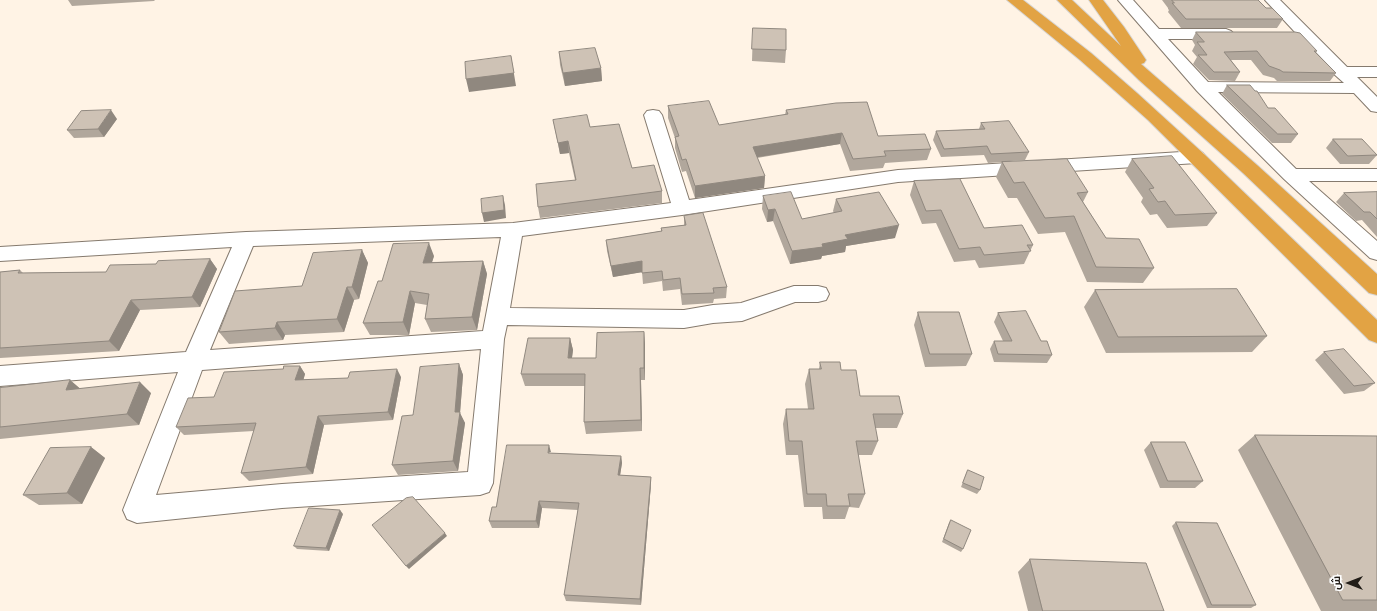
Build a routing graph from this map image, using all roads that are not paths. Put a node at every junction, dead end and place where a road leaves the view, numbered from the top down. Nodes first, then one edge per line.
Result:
1 (1014, 0) edge
2 (1036, 0) edge
3 (1064, 0) edge
4 (1096, 0) edge
5 (1125, 0) edge
6 (1272, 0) edge
7 (1156, 34) junction
8 (1242, 34) edge
9 (1281, 34) edge
10 (1305, 34) junction
11 (1342, 72) junction
12 (1377, 72) edge
13 (1106, 73) junction
14 (1145, 77) junction
15 (1204, 87) junction
16 (1358, 88) junction
17 (1377, 107) edge
18 (653, 115) dead end
19 (1197, 157) junction
20 (1291, 175) junction
21 (1377, 175) edge
22 (682, 208) junction
23 (513, 230) junction
24 (246, 239) junction
25 (1377, 253) edge
26 (0, 254) edge
27 (1377, 287) edge
28 (818, 294) dead end
29 (497, 316) junction
30 (1377, 334) edge
31 (493, 339) junction
32 (193, 361) junction
33 (0, 376) edge

1 - 13 highway
2 - 13 highway
3 - 14 highway
4 - 14 highway
5 - 7 street
6 - 10 street
7 - 8 street
7 - 15 street
9 - 10 street
10 - 11 street
11 - 12 street
11 - 16 street
13 - 19 highway
14 - 27 highway
15 - 16 street
15 - 20 street
16 - 17 street
18 - 22 street
19 - 22 street
19 - 30 highway
20 - 21 street
20 - 25 street
22 - 23 street
23 - 24 street
23 - 29 street
24 - 26 street
24 - 32 street
28 - 29 street
29 - 31 street
31 - 32 street
31 - 32 street
32 - 33 street

